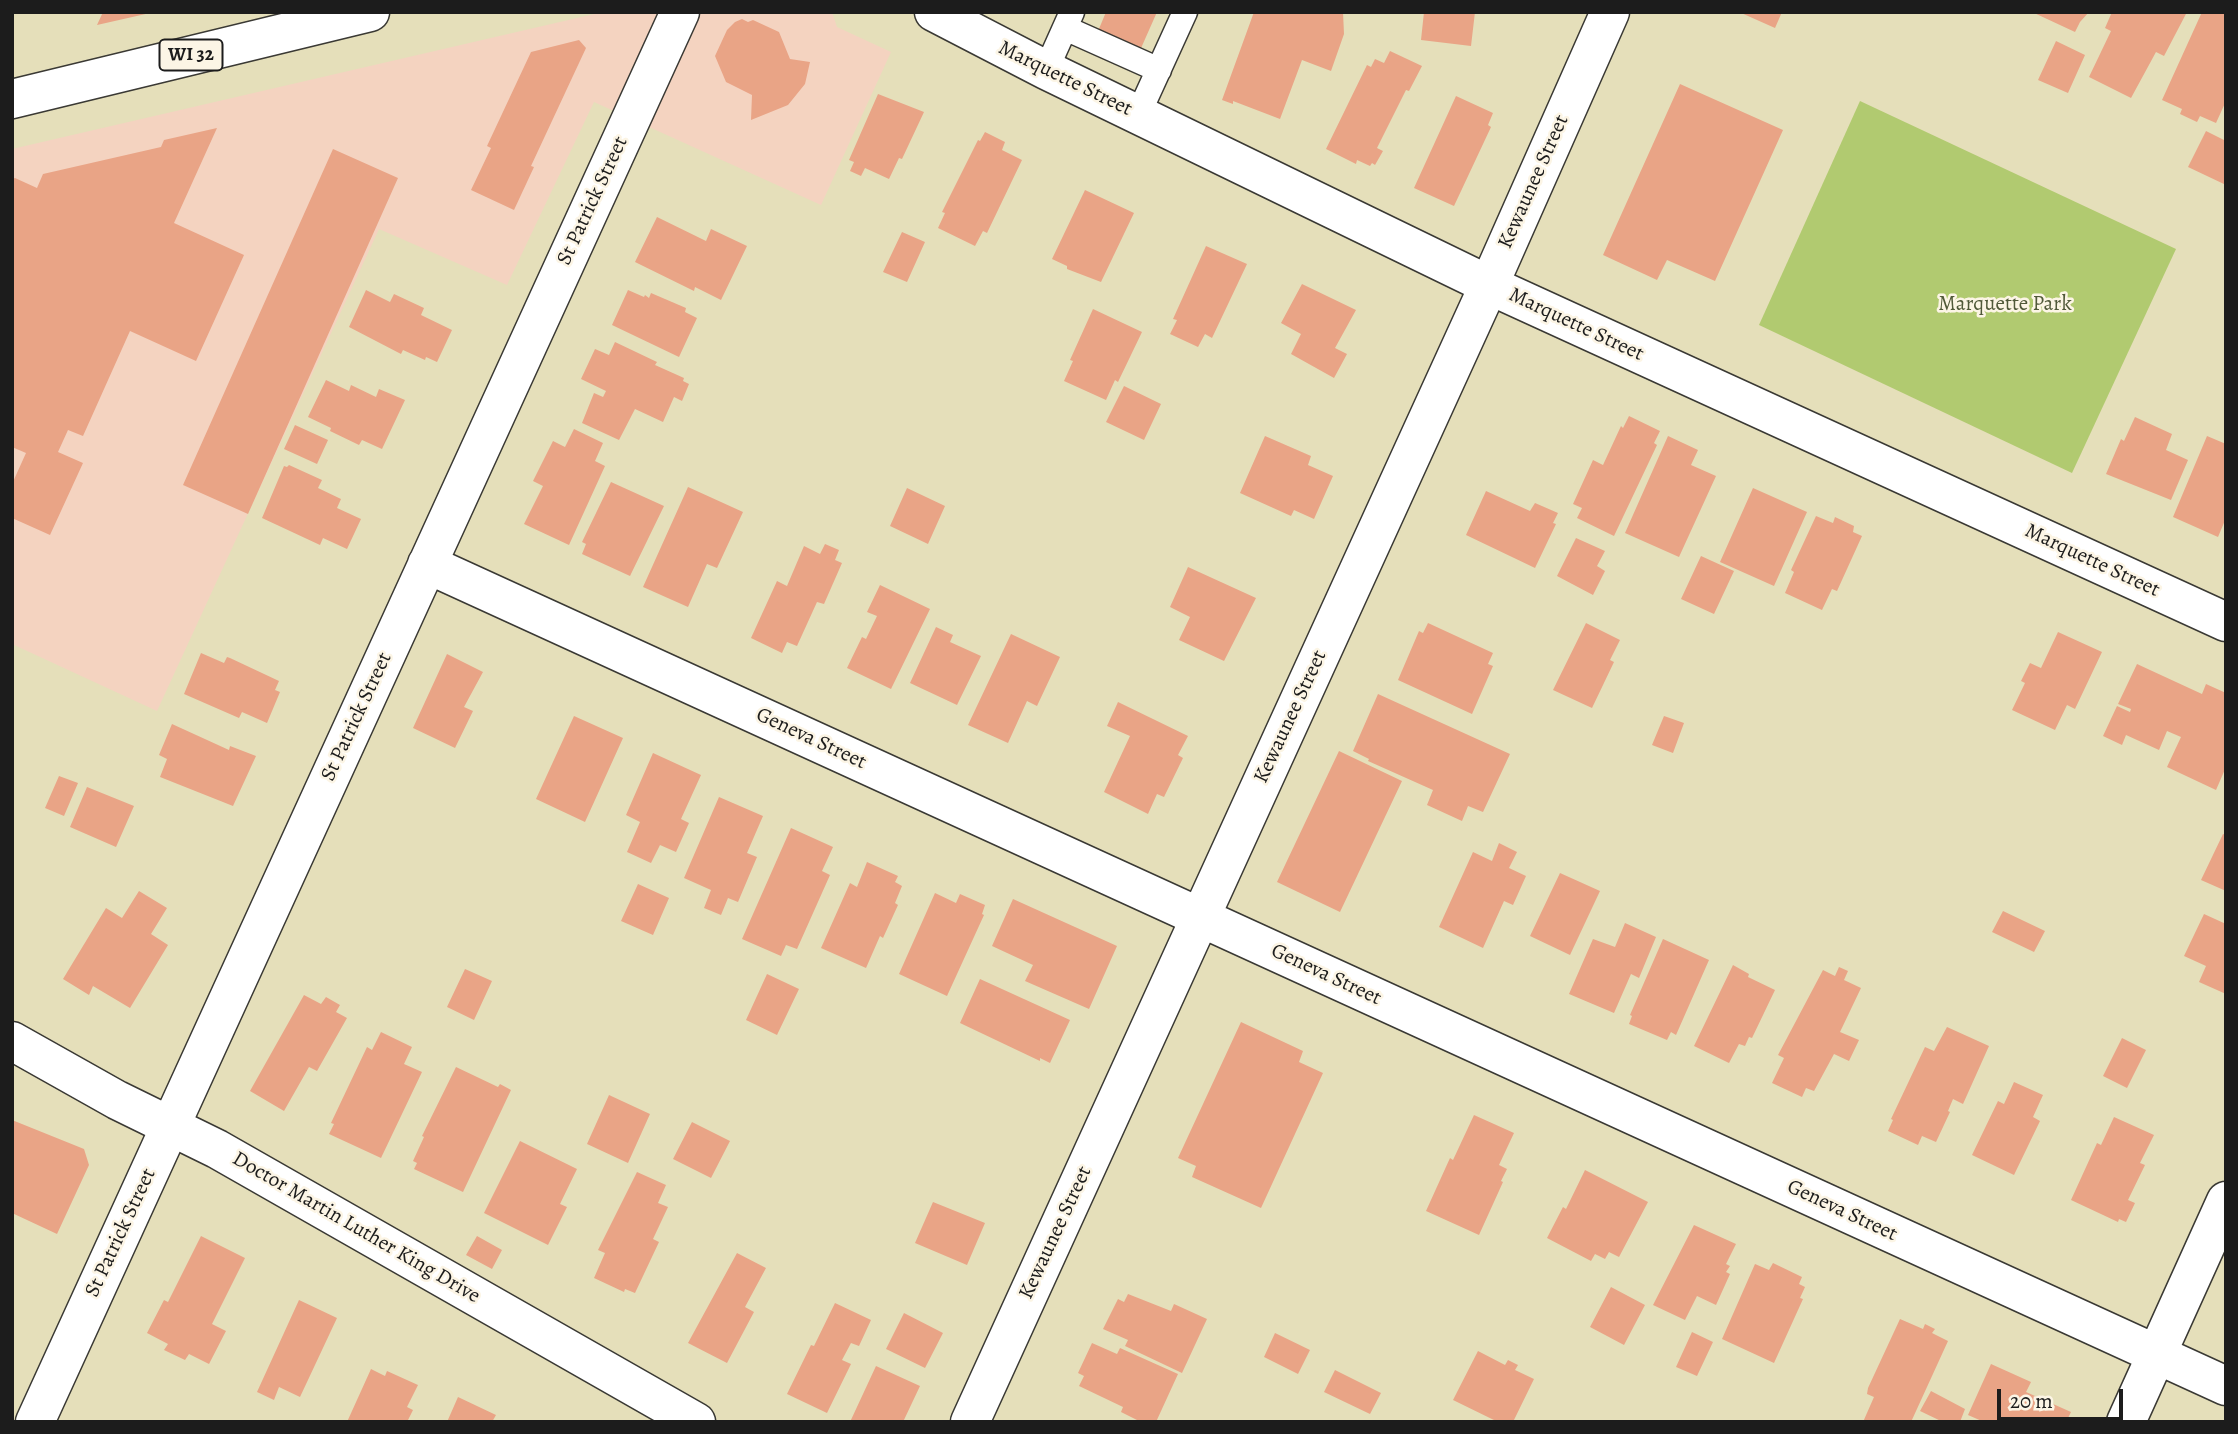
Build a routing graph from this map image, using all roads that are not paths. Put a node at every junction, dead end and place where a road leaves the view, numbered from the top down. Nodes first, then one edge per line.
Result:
1 (370, 12) edge
2 (680, 12) edge
3 (934, 12) edge
4 (1185, 12) edge
5 (1610, 12) edge
6 (1069, 20) edge
7 (1046, 70) junction
8 (1159, 70) junction
9 (12, 99) edge
10 (1138, 115) junction
11 (1489, 285) junction
12 (427, 564) junction
13 (2226, 622) edge
14 (1200, 917) junction
15 (12, 1041) edge
16 (170, 1126) junction
17 (2226, 1200) edge
18 (2156, 1354) junction
19 (2226, 1386) edge
20 (35, 1422) edge
21 (696, 1422) edge
22 (970, 1422) edge
23 (2126, 1422) edge

1 - 9 street, WI 32
2 - 12 street, St Patrick Street
3 - 7 street, Marquette Street
4 - 8 lane
5 - 11 street, Kewaunee Street
6 - 7 lane
6 - 8 lane
7 - 10 street, Marquette Street
8 - 10 lane
10 - 11 street, Marquette Street
11 - 13 street, Marquette Street
11 - 14 street, Kewaunee Street
12 - 14 street, Geneva Street
12 - 16 street, St Patrick Street
14 - 18 street, Geneva Street
14 - 22 street, Kewaunee Street
15 - 16 street, Doctor Martin Luther King Drive
16 - 20 street, St Patrick Street
16 - 21 street, Doctor Martin Luther King Drive
17 - 18 street
18 - 19 street, Geneva Street
18 - 23 street

